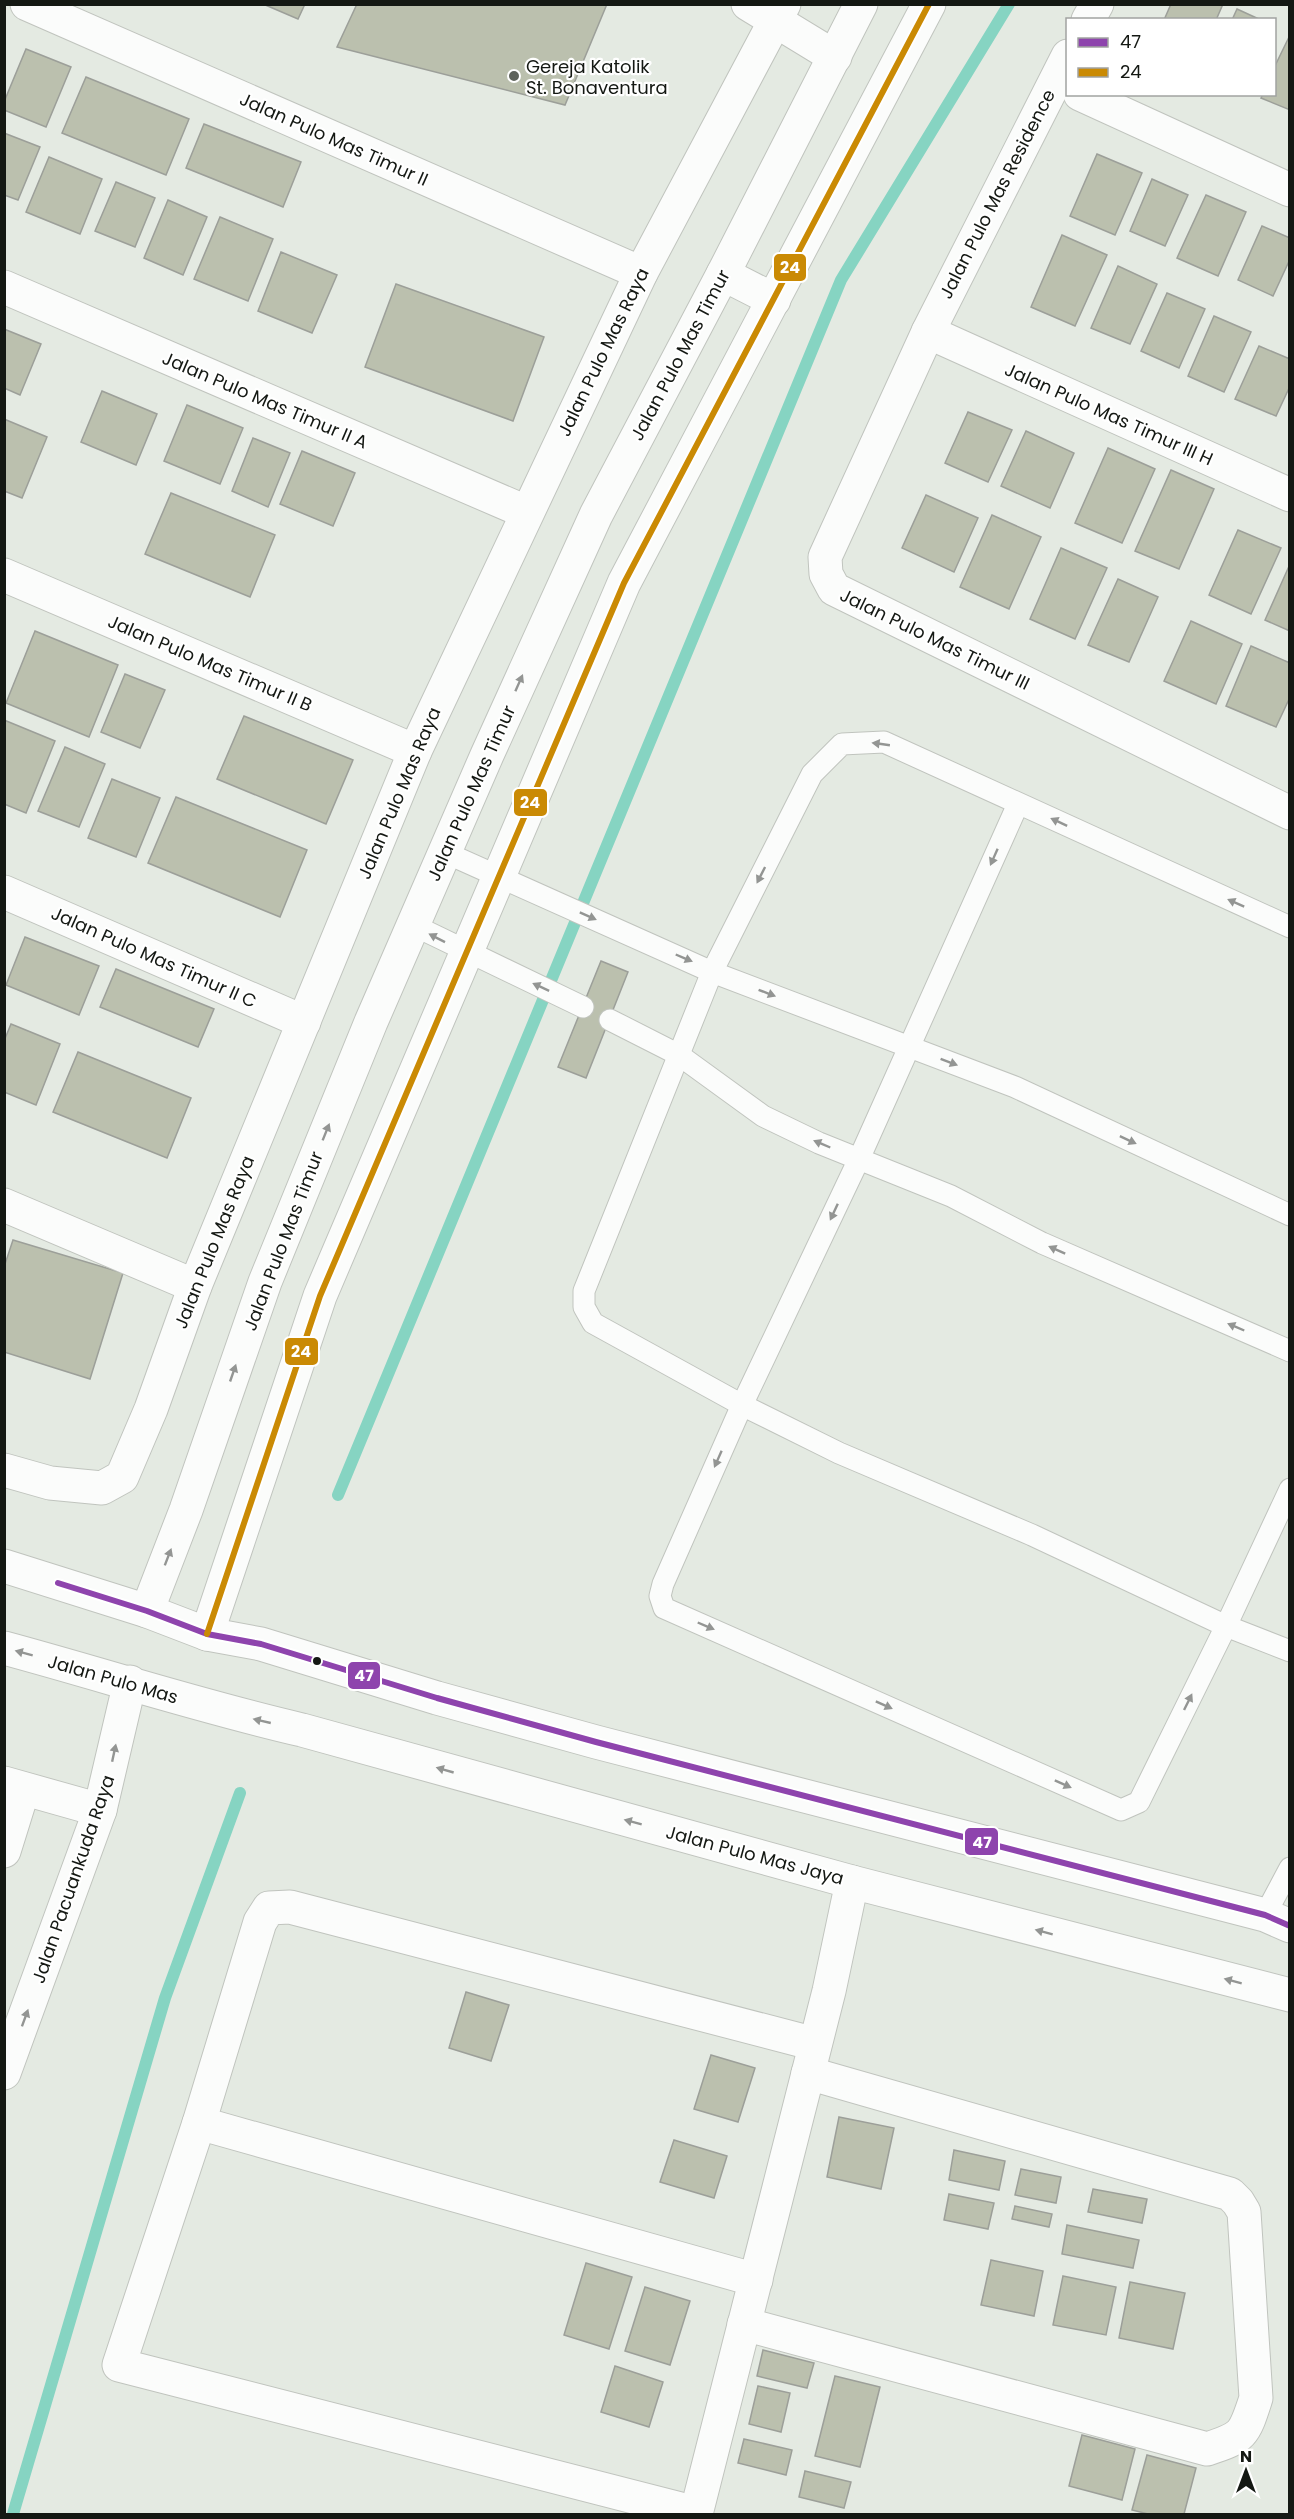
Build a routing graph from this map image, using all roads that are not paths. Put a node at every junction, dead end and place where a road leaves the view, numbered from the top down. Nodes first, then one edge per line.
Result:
1 (27, 4) edge
2 (861, 4) edge
3 (929, 4) edge
4 (1097, 4) edge
5 (769, 10) edge
6 (1089, 18) edge
7 (835, 57) junction
8 (1066, 83) edge
9 (1098, 96) edge
10 (1290, 190) edge
11 (641, 273) junction
12 (723, 274) junction
13 (4, 287) edge
14 (774, 300) junction
15 (928, 332) junction
16 (1290, 495) edge
17 (526, 512) junction
18 (4, 575) edge
19 (415, 751) junction
20 (1018, 804) junction
21 (1290, 813) edge
22 (444, 852) junction
23 (499, 876) junction
24 (4, 892) edge
25 (413, 925) junction
26 (1290, 927) edge
27 (467, 952) junction
28 (712, 972) junction
29 (583, 1007) dead end
30 (304, 1022) junction
31 (617, 1023) dead end
32 (909, 1047) junction
33 (679, 1055) junction
34 (859, 1159) junction
35 (4, 1205) edge
36 (1290, 1215) edge
37 (195, 1286) junction
38 (1290, 1351) edge
39 (742, 1405) junction
40 (4, 1470) edge
41 (1290, 1489) edge
42 (4, 1566) edge
43 (147, 1611) junction
44 (1226, 1626) junction
45 (207, 1634) junction
46 (4, 1648) edge
47 (1290, 1651) edge
48 (130, 1682) junction
49 (221, 1711) joint
50 (14, 1786) edge
51 (103, 1800) junction
52 (4, 1851) edge
53 (1290, 1868) edge
54 (852, 1882) junction
55 (1277, 1921) edge
56 (1290, 1995) edge
57 (812, 2059) junction
58 (4, 2073) edge
59 (199, 2123) junction
60 (756, 2280) junction
61 (744, 2324) junction
62 (696, 2514) edge

1 - 11 street, Jalan Pulo Mas Timur II
2 - 7 street, Jalan Pulo Mas Timur
3 - 14 street
4 - 6 street
5 - 7 street
5 - 11 street, Jalan Pulo Mas Raya
7 - 12 street, Jalan Pulo Mas Timur
8 - 15 street, Jalan Pulo Mas Residence
9 - 10 street
11 - 17 street, Jalan Pulo Mas Raya
12 - 14 street
22 -> 12 street, Jalan Pulo Mas Timur
13 - 17 street, Jalan Pulo Mas Timur II A
14 - 23 street
15 - 16 street, Jalan Pulo Mas Timur III H
15 - 21 street, Jalan Pulo Mas Timur III
17 - 19 street, Jalan Pulo Mas Raya
18 - 19 street, Jalan Pulo Mas Timur II B
19 - 30 street, Jalan Pulo Mas Raya
26 -> 20 lane
20 -> 28 lane
20 -> 32 lane
22 - 23 lane
22 - 25 street, Jalan Pulo Mas Timur
23 - 27 street
23 -> 28 lane
24 - 30 street, Jalan Pulo Mas Timur II C
27 -> 25 lane
43 -> 25 street, Jalan Pulo Mas Timur
29 -> 27 lane
27 - 45 street
28 -> 32 lane
28 - 33 lane
30 - 37 street, Jalan Pulo Mas Raya
31 - 33 lane
32 - 34 lane
32 -> 36 lane
34 -> 33 lane
33 - 39 lane
38 -> 34 lane
34 -> 39 lane
35 - 37 street
37 - 40 street, Jalan Pulo Mas Raya
39 - 44 lane
39 -> 44 lane
41 - 44 lane
42 - 43 street
43 - 45 street
44 - 47 lane
45 - 55 street
48 -> 46 street, Jalan Pulo Mas
48 - 49 street, Jalan Pulo Mas
51 -> 48 street, Jalan Pacuankuda Raya
54 -> 49 street, Jalan Pulo Mas Jaya
50 - 51 street
50 - 52 street
58 -> 51 street, Jalan Pacuankuda Raya
53 - 55 lane
56 -> 54 street, Jalan Pulo Mas Jaya
54 - 57 street
57 - 59 street
57 - 60 street
57 - 61 street
59 - 60 street
59 - 62 street
60 - 61 street
61 - 62 street

